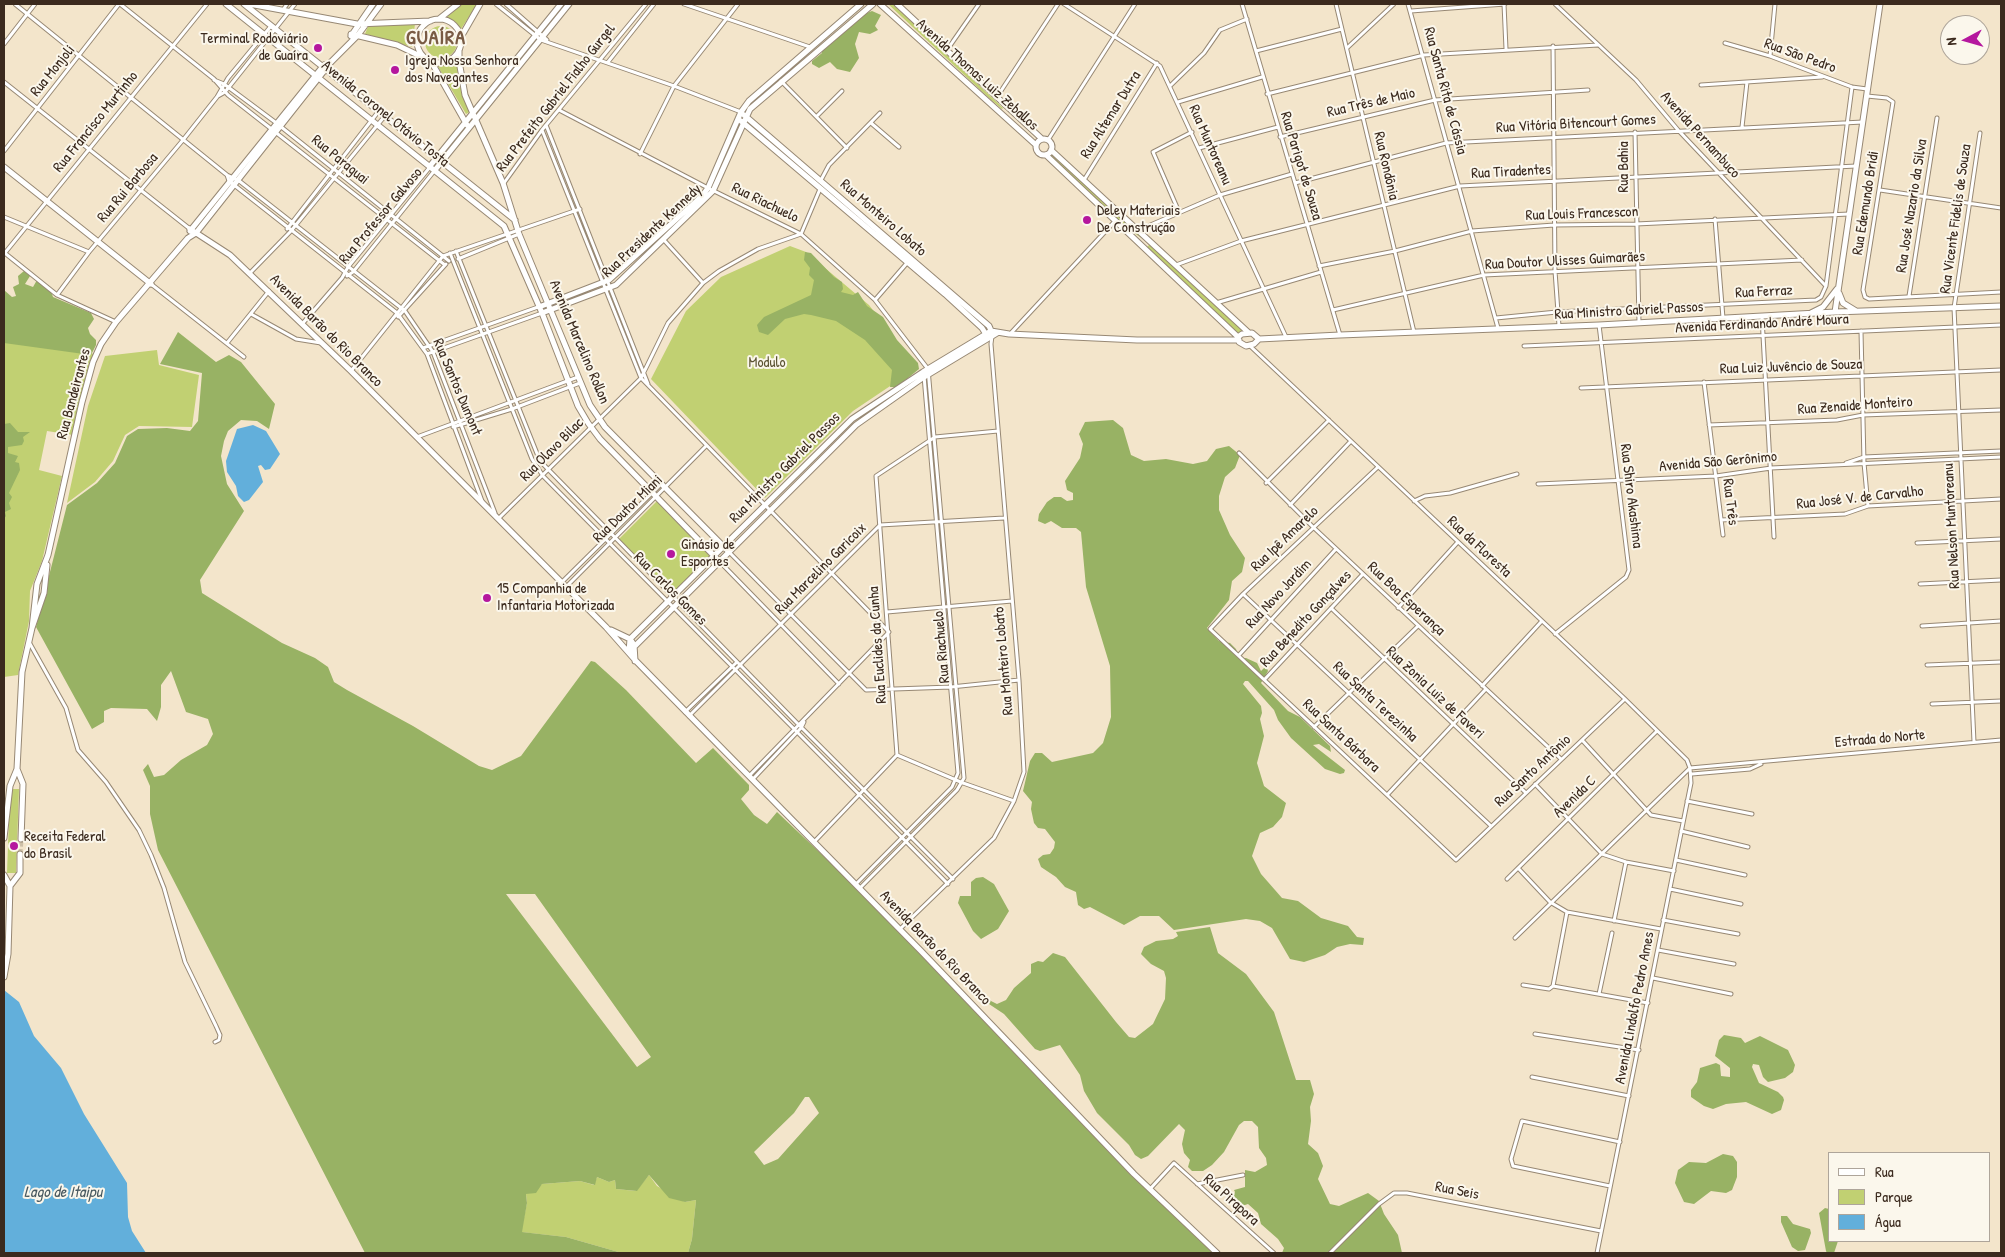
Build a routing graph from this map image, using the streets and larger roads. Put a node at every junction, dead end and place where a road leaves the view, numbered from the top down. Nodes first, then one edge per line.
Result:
1 (15, 4) edge
2 (35, 4) edge
3 (120, 4) edge
4 (207, 4) edge
5 (226, 4) edge
6 (244, 4) edge
7 (249, 4) edge
8 (287, 4) edge
9 (295, 4) edge
10 (373, 4) edge
11 (382, 4) edge
12 (458, 4) edge
13 (480, 4) edge
14 (496, 4) edge
15 (506, 4) edge
16 (646, 4) edge
17 (654, 4) edge
18 (684, 4) edge
19 (738, 4) edge
20 (861, 4) edge
21 (873, 4) edge
22 (880, 4) edge
23 (979, 4) edge
24 (1058, 4) edge
25 (1064, 4) edge
26 (1135, 4) edge
27 (1242, 4) edge
28 (1248, 4) edge
29 (1336, 4) edge
30 (1394, 4) edge
31 (1408, 4) edge
32 (1505, 4) edge
33 (1554, 4) edge
34 (1775, 4) edge
35 (1880, 4) edge
36 (564, 5) edge
37 (900, 5) edge
38 (283, 10) junction
39 (290, 11) junction
40 (1411, 11) junction
41 (27, 14) junction
42 (727, 18) junction
43 (439, 19) junction
44 (1247, 19) junction
45 (430, 21) junction
46 (357, 24) junction
47 (366, 24) junction
48 (274, 28) junction
49 (1342, 30) junction
50 (351, 34) junction
51 (622, 34) junction
52 (358, 35) junction
53 (1115, 35) junction
54 (267, 36) junction
55 (461, 37) junction
56 (542, 37) junction
57 (627, 38) junction
58 (350, 42) junction
59 (1725, 43) dead end
60 (4, 44) edge
61 (1599, 45) junction
62 (172, 46) junction
63 (1553, 46) junction
64 (810, 48) junction
65 (1347, 49) junction
66 (1506, 49) junction
67 (947, 50) junction
68 (1256, 50) junction
69 (459, 51) junction
70 (1424, 55) junction
71 (1770, 56) junction
72 (80, 57) junction
73 (423, 57) junction
74 (244, 59) junction
75 (601, 60) junction
76 (608, 62) junction
77 (248, 63) junction
78 (432, 63) junction
79 (1157, 63) junction
80 (325, 67) junction
81 (1353, 73) junction
82 (318, 75) junction
83 (1262, 77) junction
84 (1825, 77) junction
85 (214, 79) junction
86 (781, 80) junction
87 (4, 82) edge
88 (1747, 82) junction
89 (224, 84) junction
90 (347, 85) junction
91 (501, 85) junction
92 (1171, 85) junction
93 (1701, 85) dead end
94 (674, 86) junction
95 (229, 87) junction
96 (1852, 87) junction
97 (221, 88) junction
98 (1868, 89) junction
99 (1588, 90) dead end
100 (842, 91) dead end
101 (1553, 91) junction
102 (225, 92) junction
103 (340, 94) junction
104 (1267, 94) junction
105 (1867, 96) junction
106 (130, 97) junction
107 (217, 97) junction
108 (997, 98) junction
109 (1435, 100) junction
110 (1178, 102) junction
111 (251, 104) junction
112 (1008, 107) junction
113 (37, 108) junction
114 (247, 109) junction
115 (559, 110) junction
116 (378, 112) junction
117 (880, 113) dead end
118 (474, 114) junction
119 (743, 114) junction
120 (1002, 114) junction
121 (817, 116) junction
122 (1363, 116) junction
123 (384, 117) junction
124 (1937, 118) dead end
125 (372, 120) junction
126 (477, 121) junction
127 (740, 121) junction
128 (1863, 122) junction
129 (871, 123) junction
130 (1847, 123) junction
131 (278, 124) junction
132 (378, 124) junction
133 (466, 124) junction
134 (546, 125) junction
135 (1278, 127) junction
136 (1742, 127) junction
137 (273, 130) junction
138 (469, 130) junction
139 (542, 130) junction
140 (1678, 130) junction
141 (1192, 132) junction
142 (1635, 132) junction
143 (1980, 133) dead end
144 (408, 136) junction
145 (1553, 136) junction
146 (1280, 137) junction
147 (183, 140) junction
148 (1045, 140) junction
149 (1446, 143) junction
150 (403, 144) junction
151 (1036, 145) junction
152 (899, 147) dead end
153 (307, 148) junction
154 (847, 148) junction
155 (1199, 148) junction
156 (89, 150) junction
157 (1051, 150) junction
158 (4, 151) edge
159 (303, 154) junction
160 (640, 154) junction
161 (1046, 155) junction
162 (439, 160) junction
163 (1373, 161) junction
164 (430, 166) junction
165 (1857, 166) junction
166 (4, 167) edge
167 (1841, 167) junction
168 (334, 169) junction
169 (435, 170) junction
170 (1718, 172) junction
171 (338, 173) junction
172 (330, 174) junction
173 (1292, 174) junction
174 (1635, 177) junction
175 (334, 178) junction
176 (233, 179) junction
177 (821, 180) junction
178 (1084, 180) junction
179 (1553, 181) junction
180 (503, 183) junction
181 (1295, 183) junction
182 (1460, 186) junction
183 (711, 189) junction
184 (820, 189) junction
185 (1880, 190) junction
186 (140, 191) junction
187 (1220, 195) junction
188 (1925, 196) junction
189 (488, 199) junction
190 (47, 201) junction
191 (1969, 202) junction
192 (1384, 205) junction
193 (2001, 208) edge
194 (482, 209) junction
195 (580, 209) junction
196 (573, 211) junction
197 (1180, 212) junction
198 (1835, 214) junction
199 (1850, 214) junction
200 (391, 216) junction
201 (4, 217) edge
202 (1760, 217) junction
203 (1715, 219) junction
204 (396, 220) junction
205 (515, 220) junction
206 (1116, 220) junction
207 (387, 221) junction
208 (292, 222) junction
209 (1306, 223) junction
210 (1636, 224) junction
211 (296, 225) junction
212 (1554, 225) junction
213 (392, 226) junction
214 (504, 226) joint
215 (27, 228) junction
216 (288, 228) junction
217 (190, 229) junction
218 (1139, 230) junction
219 (291, 231) junction
220 (1472, 231) junction
221 (519, 232) junction
222 (196, 233) junction
223 (286, 234) junction
224 (801, 234) junction
225 (878, 234) junction
226 (418, 236) junction
227 (509, 236) junction
228 (660, 237) junction
229 (188, 238) junction
230 (415, 241) junction
231 (1150, 241) junction
232 (1242, 241) junction
233 (98, 242) junction
234 (480, 242) junction
235 (1144, 246) junction
236 (482, 249) junction
237 (1395, 250) junction
238 (456, 251) junction
239 (89, 252) junction
240 (450, 253) junction
241 (5, 254) edge
242 (444, 256) junction
243 (459, 258) junction
244 (439, 260) junction
245 (1802, 260) junction
246 (451, 261) junction
247 (909, 261) junction
248 (1719, 264) junction
249 (445, 265) junction
250 (1176, 265) junction
251 (1319, 266) junction
252 (348, 267) junction
253 (1636, 268) junction
254 (1554, 271) junction
255 (354, 272) junction
256 (1321, 272) junction
257 (250, 273) junction
258 (346, 274) junction
259 (1484, 275) junction
260 (609, 280) junction
261 (703, 283) junction
262 (151, 284) junction
263 (602, 284) junction
264 (1826, 286) junction
265 (1839, 286) junction
266 (612, 288) junction
267 (1264, 288) junction
268 (269, 291) junction
269 (605, 291) junction
270 (2001, 292) edge
271 (1405, 294) junction
272 (1956, 294) junction
273 (57, 295) junction
274 (1909, 296) junction
275 (875, 300) junction
276 (549, 303) junction
277 (1216, 303) junction
278 (1722, 306) junction
279 (2001, 306) edge
280 (401, 307) junction
281 (539, 307) junction
282 (1638, 308) junction
283 (1954, 308) junction
284 (552, 309) junction
285 (1333, 310) junction
286 (405, 311) junction
287 (1557, 312) junction
288 (1835, 312) junction
289 (1859, 312) junction
290 (542, 313) junction
291 (251, 314) junction
292 (398, 314) junction
293 (1805, 315) junction
294 (1762, 317) junction
295 (1496, 318) junction
296 (508, 319) junction
297 (1723, 319) junction
298 (624, 321) junction
299 (116, 322) junction
300 (1639, 322) junction
301 (303, 323) junction
302 (619, 323) junction
303 (510, 325) junction
304 (1599, 325) junction
305 (2001, 325) edge
306 (486, 327) junction
307 (1559, 327) junction
308 (1955, 327) junction
309 (480, 329) junction
310 (1498, 330) junction
311 (1861, 331) junction
312 (488, 332) junction
313 (1250, 333) junction
314 (1414, 333) junction
315 (991, 334) junction
316 (1009, 334) junction
317 (482, 335) junction
318 (1340, 335) junction
319 (1764, 335) junction
320 (1287, 338) junction
321 (1238, 339) junction
322 (1258, 339) junction
323 (227, 343) junction
324 (321, 343) junction
325 (1601, 343) junction
326 (1249, 345) junction
327 (430, 346) junction
328 (1524, 346) dead end
329 (423, 348) junction
330 (433, 352) junction
331 (426, 354) junction
332 (244, 357) dead end
333 (2001, 370) edge
334 (351, 371) junction
335 (926, 371) junction
336 (1957, 371) junction
337 (644, 373) junction
338 (1863, 375) junction
339 (641, 378) junction
340 (1767, 379) junction
341 (579, 380) junction
342 (567, 381) junction
343 (1704, 382) junction
344 (648, 385) junction
345 (570, 387) junction
346 (1606, 387) junction
347 (1581, 388) dead end
348 (515, 399) junction
349 (509, 401) junction
350 (518, 406) junction
351 (512, 408) junction
352 (2001, 410) edge
353 (1959, 412) junction
354 (1863, 415) junction
355 (460, 420) junction
356 (599, 420) junction
357 (1328, 420) junction
358 (453, 422) junction
359 (1768, 424) junction
360 (462, 425) junction
361 (1709, 425) junction
362 (447, 426) junction
363 (455, 427) junction
364 (591, 427) junction
365 (998, 431) junction
366 (415, 437) junction
367 (935, 438) junction
368 (1351, 441) junction
369 (928, 442) junction
370 (706, 446) junction
371 (2001, 451) edge
372 (1239, 453) dead end
373 (1960, 453) junction
374 (631, 454) junction
375 (1864, 457) junction
376 (2001, 457) edge
377 (1961, 459) junction
378 (623, 462) junction
379 (1864, 463) junction
380 (1841, 464) junction
381 (1378, 467) junction
382 (1771, 468) junction
383 (548, 471) junction
384 (1517, 474) dead end
385 (543, 476) junction
386 (1716, 476) junction
387 (1618, 480) junction
388 (1266, 482) junction
389 (660, 484) junction
390 (1538, 484) dead end
391 (665, 489) junction
392 (786, 489) junction
393 (652, 493) junction
394 (658, 497) junction
395 (2001, 499) edge
396 (1414, 501) junction
397 (1963, 501) junction
398 (1290, 505) junction
399 (484, 506) junction
400 (765, 506) junction
401 (1868, 506) junction
402 (770, 510) junction
403 (1773, 517) junction
404 (1004, 518) junction
405 (497, 519) junction
406 (1721, 520) junction
407 (942, 522) junction
408 (936, 523) junction
409 (880, 525) junction
410 (1313, 527) junction
411 (611, 534) junction
412 (1723, 535) dead end
413 (1774, 537) dead end
414 (615, 538) junction
415 (606, 539) junction
416 (2001, 539) edge
417 (1964, 541) junction
418 (1457, 542) junction
419 (609, 543) junction
420 (1917, 543) dead end
421 (723, 546) junction
422 (1336, 549) junction
423 (729, 552) junction
424 (714, 556) junction
425 (720, 561) junction
426 (832, 572) junction
427 (1363, 574) junction
428 (2001, 580) edge
429 (1966, 582) junction
430 (560, 584) junction
431 (1920, 584) dead end
432 (565, 588) junction
433 (1243, 594) junction
434 (672, 597) junction
435 (1012, 601) junction
436 (667, 603) junction
437 (678, 603) junction
438 (673, 608) junction
439 (944, 608) junction
440 (950, 608) junction
441 (1330, 608) junction
442 (1398, 608) junction
443 (887, 612) junction
444 (792, 613) junction
445 (1271, 620) junction
446 (2001, 621) edge
447 (1542, 622) junction
448 (1968, 623) junction
449 (781, 624) junction
450 (1418, 626) junction
451 (1922, 626) dead end
452 (606, 627) junction
453 (1210, 629) joint
454 (889, 632) junction
455 (1555, 634) junction
456 (630, 639) junction
457 (29, 641) junction
458 (634, 645) junction
459 (1297, 645) junction
460 (629, 652) junction
461 (1239, 655) junction
462 (1385, 660) junction
463 (636, 661) junction
464 (2001, 662) edge
465 (738, 663) junction
466 (1970, 663) junction
467 (1927, 665) dead end
468 (733, 669) junction
469 (849, 674) junction
470 (1019, 680) junction
471 (1265, 680) junction
472 (840, 684) junction
473 (956, 686) junction
474 (1482, 686) junction
475 (950, 687) junction
476 (1486, 689) junction
477 (892, 691) junction
478 (1348, 693) junction
479 (1626, 699) junction
480 (2001, 701) edge
481 (1972, 702) junction
482 (1932, 704) dead end
483 (687, 714) junction
484 (1452, 724) junction
485 (800, 727) junction
486 (1314, 727) junction
487 (1657, 731) junction
488 (795, 732) junction
489 (1582, 740) junction
490 (2001, 740) edge
491 (1974, 742) junction
492 (897, 755) junction
493 (1561, 759) junction
494 (1419, 760) junction
495 (1761, 763) junction
496 (1690, 768) junction
497 (17, 769) junction
498 (1692, 774) junction
499 (1614, 775) junction
500 (751, 777) junction
501 (957, 780) junction
502 (963, 783) junction
503 (1535, 784) junction
504 (863, 790) junction
505 (1525, 792) junction
506 (858, 795) junction
507 (1387, 795) junction
508 (1014, 801) junction
509 (1687, 801) junction
510 (1646, 811) junction
511 (1752, 814) dead end
512 (1568, 820) junction
513 (1683, 821) junction
514 (1491, 826) junction
515 (1681, 831) junction
516 (906, 834) junction
517 (4, 838) edge
518 (21, 839) tunnel mouth
519 (901, 839) junction
520 (911, 839) junction
521 (814, 842) junction
522 (906, 843) junction
523 (1748, 847) dead end
524 (20, 854) tunnel mouth
525 (1602, 854) junction
526 (1456, 860) joint
527 (1676, 860) junction
528 (1626, 862) junction
529 (1518, 868) junction
530 (1674, 872) junction
531 (4, 875) edge
532 (1745, 875) dead end
533 (953, 879) junction
534 (1507, 879) dead end
535 (948, 884) junction
536 (10, 886) junction
537 (858, 886) junction
538 (1670, 889) junction
539 (1550, 902) junction
540 (1742, 904) dead end
541 (1567, 912) junction
542 (1663, 920) junction
543 (1614, 921) junction
544 (900, 930) junction
545 (1661, 930) junction
546 (1612, 933) dead end
547 (1738, 934) dead end
548 (1515, 938) dead end
549 (1658, 950) junction
550 (1734, 964) dead end
551 (4, 977) edge
552 (1653, 978) junction
553 (1523, 985) dead end
554 (1554, 986) junction
555 (1599, 994) junction
556 (1730, 994) dead end
557 (1648, 1003) junction
558 (1535, 1034) dead end
559 (215, 1042) dead end
560 (1639, 1050) junction
561 (1532, 1077) dead end
562 (1629, 1096) junction
563 (1620, 1142) junction
564 (1243, 1175) dead end
565 (1196, 1184) junction
566 (1610, 1186) junction
567 (1150, 1189) junction
568 (1601, 1232) junction
569 (1217, 1253) edge
570 (1274, 1253) edge
571 (1330, 1253) edge
572 (1597, 1253) edge

1 - 41 street, Rua Santos Dumont
2 - 41 street
3 - 62 street, Rua Paraguai
3 - 72 street, Rua Monjoli
4 - 62 street, Rua Francisco Murtinho
5 - 54 street, Avenida Coronel Otávio Tosta
6 - 48 street, Avenida Coronel Otávio Tosta
7 - 38 street
8 - 38 street
9 - 39 street, Rua Rui Barbosa
10 - 46 street
11 - 47 street, Rua Bandeirantes
12 - 43 street
13 - 55 street
14 - 56 street
15 - 56 street
16 - 51 street, Rua Prefeito Gabriel Fialho Gurgel
17 - 57 street, Rua Prefeito Gabriel Fialho Gurgel
18 - 42 street
19 - 42 street
20 - 64 street, Rua Presidente Kennedy
21 - 86 street, Rua Presidente Kennedy
22 - 120 street, Avenida Thomas Luiz Zeballos
23 - 67 street
24 - 108 street
25 - 53 street, Rua Muntoreanu
26 - 53 street
27 - 28 street
27 - 44 street, Rua Parigot de Souza
29 - 49 street, Rua Rondônia
30 - 65 street
31 - 40 street, Rua Santa Rita de Cássia
32 - 40 street
32 - 66 street
33 - 61 street, Avenida Pernambuco
34 - 71 street
35 - 98 street
36 - 56 street, Rua Professor Galvoso
37 - 67 street, Avenida Thomas Luiz Zeballos
38 - 39 street
39 - 46 street
39 - 48 street, Rua Rui Barbosa
40 - 70 street, Rua Santa Rita de Cássia
41 - 60 street
41 - 72 street, Rua Santos Dumont
42 - 64 street
42 - 94 street
43 - 45 street
43 - 55 street
44 - 68 street, Rua Parigot de Souza
44 - 92 street
45 - 47 street
45 - 73 street
46 - 47 street
46 - 50 street
47 - 52 street, Rua Bandeirantes
48 - 54 street, Rua Rui Barbosa
48 - 54 street, Rua Rui Barbosa
48 - 80 street, Avenida Coronel Otávio Tosta
49 - 65 street, Rua Rondônia
49 - 68 street
50 - 52 street
50 - 58 street
51 - 57 street
51 - 75 street, Rua Prefeito Gabriel Fialho Gurgel
52 - 58 street, Rua Bandeirantes
52 - 73 street
53 - 79 street, Rua Muntoreanu
53 - 148 street
54 - 74 street, Rua Rui Barbosa
54 - 77 street, Rua Rui Barbosa
54 - 82 street, Avenida Coronel Otávio Tosta
55 - 69 street
56 - 75 street
56 - 91 street, Rua Professor Galvoso
57 - 76 street, Rua Prefeito Gabriel Fialho Gurgel
58 - 80 street, Rua Bandeirantes
59 - 71 street, Rua São Pedro
61 - 63 street
61 - 140 street, Avenida Pernambuco
62 - 85 street, Rua Paraguai
62 - 106 street, Rua Francisco Murtinho
63 - 66 street
63 - 101 street
64 - 119 street, Rua Presidente Kennedy
65 - 81 street, Rua Rondônia
66 - 70 street
67 - 108 street, Avenida Thomas Luiz Zeballos
68 - 83 street, Rua Parigot de Souza
69 - 78 street
69 - 118 street, Avenida Marcelino Rollon
70 - 81 street
70 - 109 street, Rua Santa Rita de Cássia
71 - 84 street, Rua São Pedro
72 - 106 street, Rua Santos Dumont
72 - 113 street, Rua Monjoli
73 - 78 street
74 - 77 street
74 - 89 street, Rua Rui Barbosa
75 - 76 street
75 - 115 street, Rua Prefeito Gabriel Fialho Gurgel
76 - 94 street
77 - 95 street, Rua Rui Barbosa
78 - 133 street
79 - 92 street, Rua Muntoreanu
79 - 178 street, Rua Altemar Dutra
80 - 82 street, Rua Bandeirantes
80 - 90 street, Avenida Coronel Otávio Tosta
81 - 104 street
81 - 122 street, Rua Rondônia
82 - 103 street, Avenida Coronel Otávio Tosta
82 - 131 street, Rua Bandeirantes
83 - 104 street, Rua Parigot de Souza
83 - 110 street
84 - 88 street
84 - 96 street, Rua São Pedro
85 - 89 street, Rua Paraguai
85 - 97 street, Rua Paraguai
86 - 119 street, Rua Presidente Kennedy
86 - 121 street
87 - 113 street, Avenida Barão do Rio Branco
88 - 93 street
88 - 136 street
89 - 95 street, Rua Paraguai
89 - 97 street, Rua Rui Barbosa
90 - 103 street
90 - 116 street, Avenida Coronel Otávio Tosta
91 - 118 street, Rua Professor Galvoso
91 - 126 street, Rua Professor Galvoso
92 - 110 street, Rua Muntoreanu
94 - 119 street
94 - 160 street
95 - 102 street, Rua Rui Barbosa
95 - 111 street, Rua Paraguai
96 - 98 street, Rua São Pedro
96 - 130 street
97 - 102 street, Rua Paraguai
97 - 107 street, Rua Rui Barbosa
98 - 105 street
99 - 101 street, Rua Três de Maio
100 - 121 street
101 - 109 street, Rua Três de Maio
101 - 145 street
102 - 107 street, Rua Rui Barbosa
102 - 114 street, Rua Paraguai
103 - 125 street, Avenida Coronel Otávio Tosta
104 - 135 street, Rua Parigot de Souza
105 - 128 street
105 - 185 street, Rua Edemundo Bridi
106 - 147 street, Rua Santos Dumont
106 - 156 street, Rua Francisco Murtinho
107 - 147 street, Rua Rui Barbosa
108 - 112 street, Avenida Thomas Luiz Zeballos
109 - 122 street, Rua Três de Maio
109 - 149 street, Rua Santa Rita de Cássia
110 - 141 street, Rua Muntoreanu
111 - 114 street
111 - 131 street, Rua Paraguai
112 - 120 street
112 - 148 street, Avenida Thomas Luiz Zeballos
113 - 156 street, Avenida Barão do Rio Branco
113 - 158 street, Rua Monjoli
114 - 137 street, Rua Paraguai
115 - 134 street, Rua Prefeito Gabriel Fialho Gurgel
115 - 160 street, Rua Riachuelo
116 - 123 street, Avenida Coronel Otávio Tosta
116 - 125 street
117 - 129 street
118 - 126 street, Avenida Marcelino Rollon
118 - 133 street, Rua Professor Galvoso
119 - 127 street, Rua Presidente Kennedy
119 - 177 street, Rua Monteiro Lobato
120 - 151 street, Avenida Thomas Luiz Zeballos
121 - 154 street
122 - 146 street, Rua Três de Maio
122 - 163 street, Rua Rondônia
123 - 132 street
123 - 144 street, Avenida Coronel Otávio Tosta
124 - 188 street, Rua José Nazario da Silva
125 - 132 street, Avenida Coronel Otávio Tosta
125 - 168 street
126 - 138 street, Rua Professor Galvoso
126 - 180 street, Avenida Marcelino Rollon
127 - 183 street, Rua Presidente Kennedy
127 - 184 street, Rua Monteiro Lobato
128 - 130 street, Rua Vitória Bitencourt Gomes
128 - 165 street
129 - 152 street
129 - 154 street
130 - 136 street, Rua Vitória Bitencourt Gomes
130 - 167 street
131 - 137 street, Rua Bandeirantes
131 - 153 street, Rua Paraguai
132 - 150 street, Avenida Coronel Otávio Tosta
132 - 171 street
133 - 138 street
133 - 162 street, Rua Professor Galvoso
134 - 139 street, Rua Prefeito Gabriel Fialho Gurgel
134 - 195 street
135 - 146 street, Rua Parigot de Souza
135 - 155 street
136 - 140 street, Rua Vitória Bitencourt Gomes
137 - 159 street, Rua Paraguai
137 - 176 street, Rua Bandeirantes
138 - 162 street, Rua Professor Galvoso
139 - 180 street, Rua Prefeito Gabriel Fialho Gurgel
139 - 196 street
140 - 142 street, Rua Vitória Bitencourt Gomes
140 - 170 street, Avenida Pernambuco
141 - 155 street, Rua Muntoreanu
141 - 197 street
142 - 145 street, Rua Vitória Bitencourt Gomes
142 - 174 street, Rua Bahia
143 - 191 street, Rua Vicente Fidelis de Souza
144 - 150 street
144 - 162 street, Avenida Coronel Otávio Tosta
145 - 149 street, Rua Vitória Bitencourt Gomes
145 - 179 street
146 - 173 street, Rua Parigot de Souza
147 - 176 street, Rua Santos Dumont
147 - 186 street, Rua Rui Barbosa
148 - 151 street
148 - 157 street
149 - 163 street, Rua Vitória Bitencourt Gomes
149 - 182 street, Rua Santa Rita de Cássia
150 - 164 street, Avenida Coronel Otávio Tosta
151 - 161 street
153 - 159 street
153 - 168 street, Rua Paraguai
154 - 177 street
155 - 187 street, Rua Muntoreanu
156 - 186 street, Avenida Barão do Rio Branco
156 - 190 street, Rua Francisco Murtinho
157 - 161 street
157 - 178 street
159 - 172 street, Rua Paraguai
160 - 183 street, Rua Riachuelo
161 - 206 street
162 - 164 street, Rua Professor Galvoso
162 - 169 street, Rua Professor Galvoso
162 - 189 street, Avenida Coronel Otávio Tosta
163 - 181 street, Rua Vitória Bitencourt Gomes
163 - 192 street, Rua Rondônia
164 - 169 street, Avenida Coronel Otávio Tosta
164 - 200 street, Rua Professor Galvoso
165 - 167 street, Rua Tiradentes
165 - 199 street
166 - 190 street
167 - 170 street, Rua Tiradentes
167 - 198 street
168 - 171 street, Rua Paraguai
168 - 172 street
169 - 194 street, Avenida Coronel Otávio Tosta
169 - 204 street, Rua Professor Galvoso
170 - 174 street, Rua Tiradentes
170 - 202 street, Avenida Pernambuco
171 - 175 street
171 - 200 street, Rua Paraguai
172 - 175 street, Rua Paraguai
172 - 208 street
173 - 181 street, Rua Parigot de Souza
173 - 187 street
174 - 179 street, Rua Tiradentes
174 - 210 street, Rua Bahia
175 - 207 street, Rua Paraguai
175 - 211 street
176 - 208 street, Rua Santos Dumont
176 - 216 street, Rua Santos Dumont
176 - 217 street, Rua Bandeirantes
176 - 222 street, Rua Bandeirantes
177 - 225 street, Rua Monteiro Lobato
178 - 218 street
179 - 182 street, Rua Tiradentes
179 - 212 street
180 - 205 street, Avenida Marcelino Rollon
181 - 209 street, Rua Parigot de Souza
182 - 192 street, Rua Tiradentes
182 - 220 street, Rua Santa Rita de Cássia
183 - 224 street, Rua Riachuelo
183 - 228 street, Rua Presidente Kennedy
184 - 224 street
184 - 225 street, Rua Monteiro Lobato
185 - 188 street
185 - 274 street, Rua Edemundo Bridi
186 - 217 street, Avenida Barão do Rio Branco
186 - 233 street, Rua Rui Barbosa
187 - 197 street
187 - 232 street, Rua Muntoreanu
188 - 191 street
188 - 274 street, Rua José Nazario da Silva
189 - 194 street
189 - 205 street, Avenida Coronel Otávio Tosta
190 - 215 street, Rua Francisco Murtinho
190 - 233 street
191 - 193 street
191 - 272 street, Rua Vicente Fidelis de Souza
192 - 209 street, Rua Tiradentes
192 - 237 street, Rua Rondônia
194 - 214 street, Avenida Coronel Otávio Tosta
195 - 196 street
195 - 260 street
196 - 221 street
196 - 263 street
197 - 218 street
198 - 199 street, Rua Louis Francescon
198 - 202 street, Rua Louis Francescon
198 - 264 street
199 - 265 street
200 - 204 street, Rua Paraguai
200 - 207 street, Rua Professor Galvoso
201 - 215 street
202 - 203 street, Rua Louis Francescon
202 - 245 street, Avenida Pernambuco
203 - 210 street, Rua Louis Francescon
203 - 248 street
204 - 213 street, Rua Professor Galvoso
204 - 226 street, Rua Paraguai
205 - 221 street, Avenida Marcelino Rollon
206 - 235 street
206 - 316 street
207 - 213 street, Rua Paraguai
207 - 252 street, Rua Professor Galvoso
208 - 211 street, Rua Santos Dumont
208 - 216 street
209 - 232 street, Rua Tiradentes
209 - 251 street, Rua Parigot de Souza
210 - 212 street, Rua Louis Francescon
210 - 253 street, Rua Bahia
211 - 219 street
211 - 252 street, Rua Santos Dumont
212 - 220 street, Rua Louis Francescon
212 - 254 street
213 - 230 street, Rua Paraguai
213 - 255 street, Rua Professor Galvoso
214 - 227 street, Avenida Marcelino Rollon
215 - 239 street
215 - 241 street, Rua Francisco Murtinho
216 - 219 street, Rua Santos Dumont
216 - 223 street
217 - 222 street, Avenida Barão do Rio Branco
217 - 229 street, Rua Bandeirantes
218 - 231 street
219 - 223 street
219 - 258 street, Rua Santos Dumont
220 - 237 street, Rua Louis Francescon
220 - 259 street, Rua Santa Rita de Cássia
221 - 227 street
221 - 276 street, Avenida Marcelino Rollon
222 - 229 street, Rua Bandeirantes
222 - 257 street, Avenida Barão do Rio Branco
223 - 257 street
224 - 261 street, Rua Olavo Bilac
224 - 275 street, Rua Riachuelo
225 - 247 street, Rua Monteiro Lobato
226 - 230 street
226 - 242 street, Rua Paraguai
227 - 234 street
227 - 236 street
227 - 281 street, Avenida Marcelino Rollon
228 - 260 street, Rua Presidente Kennedy
228 - 261 street
228 - 266 street, Rua Presidente Kennedy
229 - 262 street, Rua Bandeirantes
230 - 244 street, Rua Paraguai
231 - 235 street
231 - 250 street
232 - 250 street, Rua Tiradentes
232 - 267 street, Rua Muntoreanu
233 - 239 street, Rua Rui Barbosa
233 - 262 street
234 - 236 street
234 - 238 street
235 - 321 street
236 - 243 street
237 - 251 street, Rua Louis Francescon
237 - 271 street, Rua Rondônia
238 - 240 street
238 - 243 street, Rua Carlos Gomes
239 - 273 street, Rua Rui Barbosa
240 - 242 street
240 - 246 street, Rua Carlos Gomes
241 - 273 street
242 - 244 street
242 - 246 street, Rua Paraguai
243 - 246 street
243 - 306 street, Rua Carlos Gomes
244 - 249 street, Rua Paraguai
244 - 280 street
245 - 248 street, Rua Doutor Ulisses Guimarães
245 - 264 street, Avenida Pernambuco
246 - 249 street
246 - 309 street, Rua Carlos Gomes
247 - 275 street
247 - 315 street, Rua Monteiro Lobato
248 - 253 street, Rua Doutor Ulisses Guimarães
248 - 278 street
249 - 286 street
250 - 277 street
251 - 256 street, Rua Parigot de Souza
252 - 255 street, Rua Santos Dumont
252 - 258 street, Rua Professor Galvoso
253 - 254 street, Rua Doutor Ulisses Guimarães
253 - 282 street, Rua Bahia
254 - 259 street, Rua Doutor Ulisses Guimarães
254 - 287 street
255 - 258 street, Rua Professor Galvoso
255 - 280 street, Rua Santos Dumont
256 - 267 street
256 - 285 street, Rua Parigot de Souza
257 - 268 street, Avenida Barão do Rio Branco
258 - 292 street, Rua Santos Dumont
258 - 301 street, Rua Professor Galvoso
259 - 271 street, Rua Doutor Ulisses Guimarães
259 - 295 street, Rua Santa Rita de Cássia
260 - 263 street, Rua Presidente Kennedy
260 - 266 street
261 - 337 street, Rua Olavo Bilac
262 - 299 street, Rua Bandeirantes
262 - 323 street
263 - 269 street
263 - 276 street, Rua Presidente Kennedy
264 - 278 street, Rua Ferraz
265 - 288 street
265 - 289 street
265 - 293 street
266 - 269 street, Rua Presidente Kennedy
266 - 298 street
267 - 277 street
267 - 320 street, Rua Muntoreanu
268 - 291 street
268 - 301 street, Avenida Barão do Rio Branco
269 - 284 street, Rua Presidente Kennedy
269 - 302 street
270 - 272 street
271 - 285 street, Rua Doutor Ulisses Guimarães
271 - 314 street, Rua Rondônia
272 - 274 street
272 - 283 street, Rua Vicente Fidelis de Souza
273 - 299 street
275 - 335 street, Rua Riachuelo
276 - 281 street, Rua Presidente Kennedy
276 - 284 street, Avenida Marcelino Rollon
277 - 313 street
278 - 282 street, Rua Ferraz
278 - 297 street
279 - 283 street, Rua Ministro Gabriel Passos
280 - 286 street, Rua Santos Dumont
280 - 292 street
281 - 290 street, Avenida Marcelino Rollon
281 - 296 street, Rua Presidente Kennedy
282 - 287 street, Rua Ferraz
282 - 300 street, Rua Bahia
283 - 289 street, Rua Ministro Gabriel Passos
283 - 308 street, Rua Nelson Muntoreanu
284 - 290 street, Rua Presidente Kennedy
284 - 341 street, Avenida Marcelino Rollon
285 - 318 street, Rua Parigot de Souza
286 - 292 street
286 - 327 street, Rua Santos Dumont
287 - 295 street, Rua Ferraz
287 - 307 street
288 - 289 street, Rua Ministro Gabriel Passos
288 - 293 street, Rua Ministro Gabriel Passos
290 - 303 street, Rua Presidente Kennedy
290 - 342 street, Avenida Marcelino Rollon
291 - 323 street
291 - 324 street
292 - 329 street, Rua Santos Dumont
292 - 334 street
293 - 294 street, Rua Ministro Gabriel Passos
294 - 297 street, Rua Ministro Gabriel Passos
294 - 319 street
295 - 310 street, Rua Santa Rita de Cássia
296 - 303 street
296 - 306 street, Rua Presidente Kennedy
297 - 300 street, Rua Ministro Gabriel Passos
298 - 302 street
298 - 337 street
299 - 457 street, Rua Bandeirantes
300 - 304 street, Rua Ministro Gabriel Passos
301 - 324 street, Avenida Barão do Rio Branco
302 - 339 street
303 - 312 street, Rua Presidente Kennedy
304 - 307 street, Rua Ministro Gabriel Passos
304 - 325 street, Rua Shiro Akashima
305 - 308 street, Avenida Ferdinando André Moura
306 - 309 street, Rua Presidente Kennedy
306 - 312 street, Rua Carlos Gomes
307 - 310 street, Rua Ministro Gabriel Passos
308 - 311 street, Avenida Ferdinando André Moura
308 - 336 street, Rua Nelson Muntoreanu
309 - 317 street, Rua Carlos Gomes
309 - 327 street, Rua Presidente Kennedy
310 - 314 street, Rua Ministro Gabriel Passos
311 - 319 street, Avenida Ferdinando André Moura
311 - 338 street
312 - 317 street, Rua Presidente Kennedy
312 - 348 street, Rua Carlos Gomes
313 - 321 street
313 - 322 street
314 - 318 street, Rua Ministro Gabriel Passos
315 - 316 street
315 - 335 street, Rua Ministro Gabriel Passos
315 - 365 street, Rua Monteiro Lobato
316 - 321 street
317 - 330 street, Rua Presidente Kennedy
317 - 349 street, Rua Carlos Gomes
318 - 320 street, Rua Ministro Gabriel Passos
319 - 325 street, Avenida Ferdinando André Moura
319 - 340 street
320 - 322 street, Rua Ministro Gabriel Passos
321 - 326 street
322 - 326 street
323 - 332 street
324 - 334 street, Avenida Barão do Rio Branco
325 - 328 street, Avenida Ferdinando André Moura
325 - 346 street, Rua Shiro Akashima
326 - 357 street, Rua da Floresta
327 - 329 street, Rua Presidente Kennedy
327 - 330 street, Rua Santos Dumont
329 - 331 street, Rua Santos Dumont
330 - 331 street, Rua Presidente Kennedy
330 - 355 street, Rua Santos Dumont
331 - 358 street, Rua Santos Dumont
333 - 336 street, Rua Luiz Juvêncio de Souza
334 - 366 street, Avenida Barão do Rio Branco
335 - 367 street, Rua Riachuelo
335 - 369 street, Rua Riachuelo
335 - 392 street, Rua Ministro Gabriel Passos
336 - 338 street, Rua Luiz Juvêncio de Souza
336 - 353 street, Rua Nelson Muntoreanu
337 - 339 street, Rua Olavo Bilac
337 - 344 street
338 - 340 street, Rua Luiz Juvêncio de Souza
338 - 354 street
339 - 344 street
339 - 356 street, Rua Olavo Bilac
340 - 343 street, Rua Luiz Juvêncio de Souza
340 - 359 street
341 - 342 street
341 - 345 street
341 - 356 street, Avenida Marcelino Rollon
342 - 345 street, Avenida Marcelino Rollon
342 - 348 street
343 - 346 street, Rua Luiz Juvêncio de Souza
343 - 361 street, Rua Três
344 - 370 street
345 - 350 street
345 - 364 street, Avenida Marcelino Rollon
346 - 347 street, Rua Luiz Juvêncio de Souza
346 - 387 street, Rua Shiro Akashima
348 - 349 street
348 - 350 street, Rua Carlos Gomes
349 - 351 street, Rua Carlos Gomes
349 - 355 street
350 - 351 street
350 - 383 street, Rua Carlos Gomes
351 - 360 street
351 - 385 street, Rua Carlos Gomes
352 - 353 street, Rua Zenaide Monteiro
353 - 354 street, Rua Zenaide Monteiro
353 - 373 street, Rua Nelson Muntoreanu
354 - 359 street, Rua Zenaide Monteiro
354 - 375 street
355 - 358 street
355 - 360 street, Rua Santos Dumont
356 - 364 street, Rua Olavo Bilac
356 - 374 street, Avenida Marcelino Rollon
357 - 368 street, Rua da Floresta
357 - 388 street
358 - 362 street
358 - 363 street, Rua Santos Dumont
359 - 361 street, Rua Zenaide Monteiro
359 - 382 street
360 - 363 street
360 - 405 street, Rua Santos Dumont
361 - 386 street, Rua Três
362 - 363 street
362 - 366 street
363 - 399 street, Rua Santos Dumont
364 - 378 street, Avenida Marcelino Rollon
364 - 383 street, Rua Olavo Bilac
365 - 367 street
365 - 404 street, Rua Monteiro Lobato
366 - 399 street, Avenida Barão do Rio Branco
367 - 369 street
367 - 407 street, Rua Riachuelo
368 - 381 street, Rua da Floresta
368 - 398 street
369 - 408 street, Rua Riachuelo
369 - 409 street, Rua Euclides da Cunha
370 - 391 street, Rua Doutor Miani
370 - 400 street
371 - 373 street, Avenida São Gerônimo
372 - 388 street, Rua Boa Esperança
373 - 375 street, Avenida São Gerônimo
373 - 377 street, Rua Nelson Muntoreanu
374 - 378 street
374 - 389 street, Avenida Marcelino Rollon
375 - 379 street
375 - 380 street, Avenida São Gerônimo
376 - 377 street, Avenida São Gerônimo
377 - 379 street, Avenida São Gerônimo
377 - 397 street, Rua Nelson Muntoreanu
378 - 393 street, Avenida Marcelino Rollon
379 - 380 street, Avenida São Gerônimo
379 - 401 street
380 - 382 street, Avenida São Gerônimo
381 - 396 street, Rua da Floresta
381 - 410 street, Rua Ipê Amarelo
382 - 386 street, Avenida São Gerônimo
382 - 403 street
383 - 385 street, Rua Olavo Bilac
383 - 411 street, Rua Carlos Gomes
384 - 396 street
385 - 405 street, Rua Olavo Bilac
385 - 415 street, Rua Carlos Gomes
386 - 387 street, Avenida São Gerônimo
386 - 406 street, Rua Três
387 - 390 street, Avenida São Gerônimo
387 - 455 street, Rua Shiro Akashima
388 - 398 street, Rua Boa Esperança
389 - 391 street, Avenida Marcelino Rollon
389 - 393 street, Rua Doutor Miani
391 - 394 street, Rua Doutor Miani
391 - 421 street, Avenida Marcelino Rollon
392 - 400 street, Rua Ministro Gabriel Passos
392 - 402 street, Rua Ministro Gabriel Passos
393 - 394 street, Avenida Marcelino Rollon
393 - 411 street, Rua Doutor Miani
394 - 414 street, Rua Doutor Miani
394 - 424 street, Avenida Marcelino Rollon
395 - 397 street, Rua José V. de Carvalho
396 - 418 street, Rua da Floresta
397 - 401 street, Rua José V. de Carvalho
397 - 417 street, Rua Nelson Muntoreanu
398 - 410 street, Rua Boa Esperança
399 - 405 street, Avenida Barão do Rio Branco
400 - 402 street
400 - 421 street, Rua Ministro Gabriel Passos
401 - 403 street, Rua José V. de Carvalho
402 - 423 street, Rua Ministro Gabriel Passos
402 - 426 street
403 - 406 street, Rua José V. de Carvalho
403 - 413 street
404 - 407 street, Rua Marcelino Garicoix
404 - 435 street, Rua Monteiro Lobato
405 - 430 street, Avenida Barão do Rio Branco
406 - 412 street, Rua Três
407 - 408 street, Rua Marcelino Garicoix
407 - 440 street, Rua Riachuelo
408 - 409 street, Rua Marcelino Garicoix
408 - 439 street, Rua Riachuelo
409 - 426 street, Rua Marcelino Garicoix
409 - 443 street, Rua Euclides da Cunha
410 - 422 street, Rua Boa Esperança
410 - 433 street, Rua Ipê Amarelo
411 - 414 street, Rua Carlos Gomes
411 - 415 street, Rua Doutor Miani
414 - 419 street, Rua Doutor Miani
414 - 434 street, Rua Carlos Gomes
415 - 419 street, Rua Carlos Gomes
415 - 430 street, Rua Doutor Miani
416 - 417 street
417 - 420 street
417 - 429 street, Rua Nelson Muntoreanu
418 - 442 street
418 - 447 street, Rua da Floresta
419 - 432 street, Rua Doutor Miani
419 - 436 street, Rua Carlos Gomes
421 - 423 street, Avenida Marcelino Rollon
421 - 424 street, Rua Ministro Gabriel Passos
422 - 427 street, Rua Boa Esperança
422 - 445 street, Rua Novo Jardim
423 - 425 street, Rua Ministro Gabriel Passos
423 - 444 street, Avenida Marcelino Rollon
424 - 425 street, Avenida Marcelino Rollon
424 - 434 street, Rua Ministro Gabriel Passos
425 - 437 street, Rua Ministro Gabriel Passos
425 - 449 street, Avenida Marcelino Rollon
426 - 444 street, Rua Marcelino Garicoix
426 - 454 street
427 - 441 street, Rua Benedito Gonçalves
427 - 442 street, Rua Boa Esperança
428 - 429 street
429 - 431 street
429 - 448 street, Rua Nelson Muntoreanu
430 - 432 street, Avenida Barão do Rio Branco
432 - 452 street, Avenida Barão do Rio Branco
433 - 445 street, Rua Santa Terezinha
433 - 453 street, Rua Ipê Amarelo
434 - 436 street, Rua Ministro Gabriel Passos
434 - 437 street, Rua Carlos Gomes
435 - 440 street
435 - 470 street, Rua Monteiro Lobato
436 - 438 street, Rua Carlos Gomes
436 - 456 street, Rua Ministro Gabriel Passos
437 - 438 street, Rua Ministro Gabriel Passos
437 - 465 street, Rua Carlos Gomes
438 - 458 street, Rua Ministro Gabriel Passos
438 - 468 street, Rua Carlos Gomes
439 - 440 street
439 - 443 street
439 - 475 street, Rua Riachuelo
440 - 473 street, Rua Riachuelo
441 - 459 street, Rua Benedito Gonçalves
441 - 462 street, Rua Zonia Luiz de Faveri
442 - 450 street, Rua Boa Esperança
443 - 454 street, Rua Euclides da Cunha
444 - 449 street, Rua Marcelino Garicoix
444 - 469 street, Avenida Marcelino Rollon
445 - 459 street, Rua Santa Terezinha
445 - 461 street, Rua Novo Jardim
446 - 448 street
447 - 455 street, Rua da Floresta
447 - 474 street
448 - 451 street
448 - 466 street, Rua Nelson Muntoreanu
449 - 465 street, Rua Marcelino Garicoix
449 - 472 street, Avenida Marcelino Rollon
450 - 462 street
450 - 474 street, Rua Boa Esperança
452 - 456 street, Avenida Barão do Rio Branco
452 - 460 street, Avenida Barão do Rio Branco
453 - 461 street, Rua Santa Bárbara
454 - 469 street
454 - 477 street, Rua Euclides da Cunha
455 - 479 street, Rua da Floresta
456 - 458 street, Avenida Barão do Rio Branco
456 - 460 street
457 - 497 street, Rua Bandeirantes
457 - 559 street
458 - 460 street, Rua Ministro Gabriel Passos
458 - 463 street, Avenida Barão do Rio Branco
459 - 471 street, Rua Benedito Gonçalves
459 - 478 street, Rua Santa Terezinha
460 - 463 street, Avenida Barão do Rio Branco
461 - 471 street, Rua Santa Bárbara
462 - 478 street
462 - 484 street, Rua Zonia Luiz de Faveri
463 - 483 street, Avenida Barão do Rio Branco
464 - 466 street
465 - 468 street, Rua Marcelino Garicoix
465 - 485 street, Rua Carlos Gomes
466 - 467 street
466 - 481 street, Rua Nelson Muntoreanu
468 - 483 street, Rua Marcelino Garicoix
468 - 488 street, Rua Carlos Gomes
469 - 472 street
469 - 477 street, Avenida Marcelino Rollon
470 - 473 street, Avenida Marcelino Rollon
470 - 508 street, Rua Monteiro Lobato
471 - 486 street, Rua Santa Bárbara
472 - 485 street
473 - 475 street, Avenida Marcelino Rollon
473 - 502 street, Rua Riachuelo
474 - 476 street, Rua Boa Esperança
475 - 477 street, Avenida Marcelino Rollon
475 - 501 street, Rua Riachuelo
476 - 484 street
476 - 493 street, Rua Boa Esperança
477 - 492 street, Rua Euclides da Cunha
478 - 486 street
478 - 494 street, Rua Santa Terezinha
479 - 487 street, Rua da Floresta
479 - 489 street, Rua Santo Antônio
480 - 481 street
481 - 482 street
481 - 491 street, Rua Nelson Muntoreanu
483 - 500 street, Avenida Barão do Rio Branco
484 - 494 street
484 - 505 street, Rua Zonia Luiz de Faveri
485 - 488 street
485 - 504 street, Rua Carlos Gomes
486 - 507 street, Rua Santa Bárbara
487 - 496 street, Rua da Floresta
487 - 499 street, Avenida C
488 - 500 street
488 - 506 street, Rua Carlos Gomes
489 - 493 street, Rua Santo Antônio
489 - 499 street
490 - 491 street, Estrada do Norte
491 - 495 street, Estrada do Norte
492 - 501 street
492 - 504 street
493 - 503 street, Rua Santo Antônio
494 - 507 street
494 - 514 street, Rua Santa Terezinha
495 - 496 street, Estrada do Norte
495 - 498 street, Estrada do Norte
496 - 498 street, Avenida Lindolfo Pedro Ames
496 - 510 street
497 - 517 street
497 - 518 street
498 - 509 street, Avenida Lindolfo Pedro Ames
499 - 510 street
499 - 512 street, Avenida C
500 - 521 street, Avenida Barão do Rio Branco
501 - 502 street
501 - 516 street
502 - 508 street
502 - 520 street
503 - 505 street, Rua Santo Antônio
503 - 512 street
504 - 506 street
504 - 516 street, Rua Carlos Gomes
505 - 514 street, Rua Santo Antônio
506 - 519 street, Rua Carlos Gomes
506 - 521 street
507 - 526 street, Rua Santa Bárbara
508 - 533 street, Rua Monteiro Lobato
509 - 511 street
509 - 513 street, Avenida Lindolfo Pedro Ames
510 - 513 street
510 - 525 street
512 - 525 street
512 - 529 street, Avenida C
513 - 515 street, Avenida Lindolfo Pedro Ames
514 - 526 street, Rua Santo Antônio
515 - 523 street
515 - 527 street, Avenida Lindolfo Pedro Ames
516 - 519 street
516 - 520 street, Rua Carlos Gomes
519 - 522 street, Rua Carlos Gomes
519 - 537 street
520 - 522 street
520 - 533 street, Rua Carlos Gomes
521 - 537 street, Avenida Barão do Rio Branco
522 - 535 street, Rua Carlos Gomes
522 - 537 street
524 - 536 street
525 - 528 street
525 - 539 street
527 - 530 street, Avenida Lindolfo Pedro Ames
527 - 532 street
528 - 530 street
528 - 543 street
529 - 534 street, Avenida C
529 - 539 street
530 - 538 street, Avenida Lindolfo Pedro Ames
531 - 536 street
533 - 535 street, Rua Monteiro Lobato
535 - 544 street, Rua Monteiro Lobato
536 - 551 street
537 - 544 street, Avenida Barão do Rio Branco
538 - 540 street
538 - 542 street, Avenida Lindolfo Pedro Ames
539 - 541 street
539 - 548 street
541 - 543 street
541 - 554 street
542 - 545 street, Avenida Lindolfo Pedro Ames
542 - 547 street
543 - 545 street
544 - 567 street, Avenida Barão do Rio Branco
545 - 549 street, Avenida Lindolfo Pedro Ames
546 - 555 street
549 - 550 street
549 - 552 street, Avenida Lindolfo Pedro Ames
552 - 556 street
552 - 557 street, Avenida Lindolfo Pedro Ames
553 - 554 street
554 - 555 street
555 - 557 street
557 - 560 street, Avenida Lindolfo Pedro Ames
558 - 560 street
560 - 562 street, Avenida Lindolfo Pedro Ames
561 - 562 street
562 - 563 street, Avenida Lindolfo Pedro Ames
563 - 566 street, Avenida Lindolfo Pedro Ames
563 - 566 street
564 - 565 street
565 - 567 street, Rua Pirapora
565 - 570 street, Rua Pirapora
566 - 568 street, Avenida Lindolfo Pedro Ames
567 - 569 street, Avenida Barão do Rio Branco
568 - 571 street, Rua Seis
568 - 572 street, Avenida Lindolfo Pedro Ames

